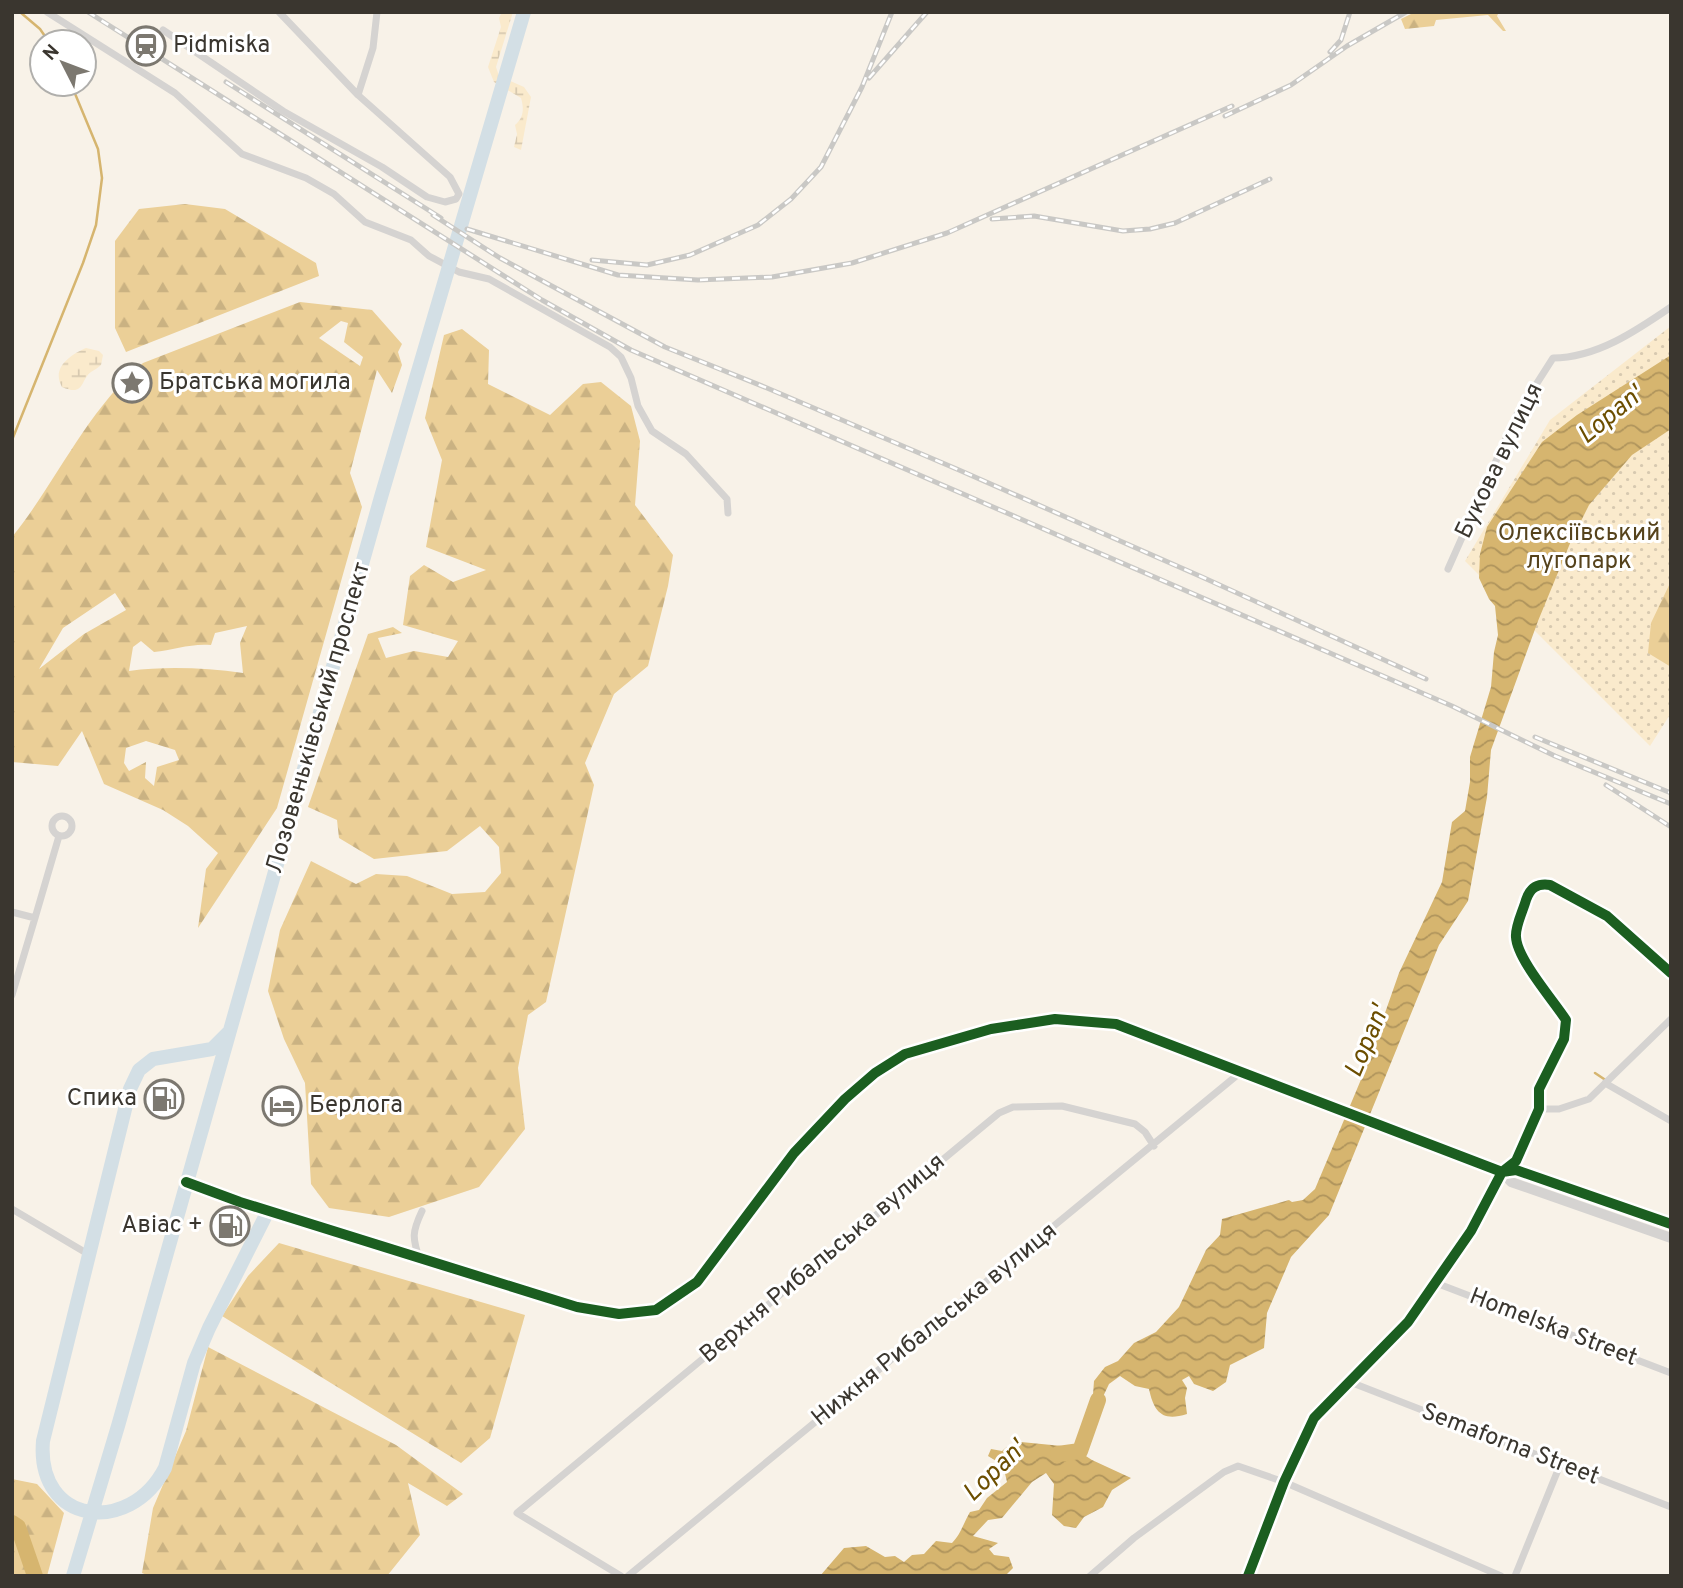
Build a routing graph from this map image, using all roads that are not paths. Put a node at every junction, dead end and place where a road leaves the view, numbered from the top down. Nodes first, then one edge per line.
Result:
1 (47, 12) edge
2 (279, 12) edge
3 (377, 12) edge
4 (524, 12) edge
5 (163, 30) dead end
6 (358, 94) junction
7 (1671, 307) edge
8 (728, 513) dead end
9 (1448, 569) dead end
10 (59, 836) dead end
11 (12, 912) edge
12 (35, 918) junction
13 (1671, 973) edge
14 (12, 995) edge
15 (1671, 1019) edge
16 (230, 1030) junction
17 (1241, 1072) junction
18 (1607, 1082) junction
19 (1539, 1109) junction
20 (1671, 1121) edge
21 (1154, 1146) junction
22 (1502, 1172) junction
23 (186, 1182) junction
24 (12, 1209) edge
25 (268, 1211) junction
26 (422, 1211) dead end
27 (1671, 1224) edge
28 (1671, 1238) edge
29 (88, 1254) junction
30 (420, 1260) junction
31 (1436, 1283) junction
32 (1671, 1373) edge
33 (1350, 1382) junction
34 (1560, 1465) junction
35 (1284, 1482) junction
36 (1671, 1507) edge
37 (73, 1576) edge
38 (621, 1576) edge
39 (628, 1576) edge
40 (1090, 1576) edge
41 (1248, 1576) edge
42 (1501, 1576) edge
43 (1515, 1576) edge

1 - 8 street
2 - 6 street
3 - 6 street
4 - 16 highway, Лозовеньківський проспект
5 - 6 street
7 - 9 street, Букова вулиця
10 - 12 street
11 - 12 street
12 - 14 street
13 - 19 street
15 - 18 street
16 - 23 highway, Лозовеньківський проспект
16 - 29 highway
17 - 21 street, Нижня Рибальська вулиця
17 - 22 street
17 - 30 street
18 - 19 street
18 - 20 street
19 - 22 street
21 - 38 street, Верхня Рибальська вулиця
21 - 39 street, Нижня Рибальська вулиця
22 - 27 street
22 - 28 street
22 - 31 street
23 - 25 street
23 - 37 highway, Лозовеньківський проспект
24 - 29 street
25 - 29 highway
25 - 30 street
26 - 30 street
31 - 32 street, Homelska Street
31 - 33 street
33 - 34 street, Semaforna Street
33 - 35 street
34 - 36 street, Semaforna Street
34 - 43 street
35 - 40 street
35 - 41 street
35 - 42 street

